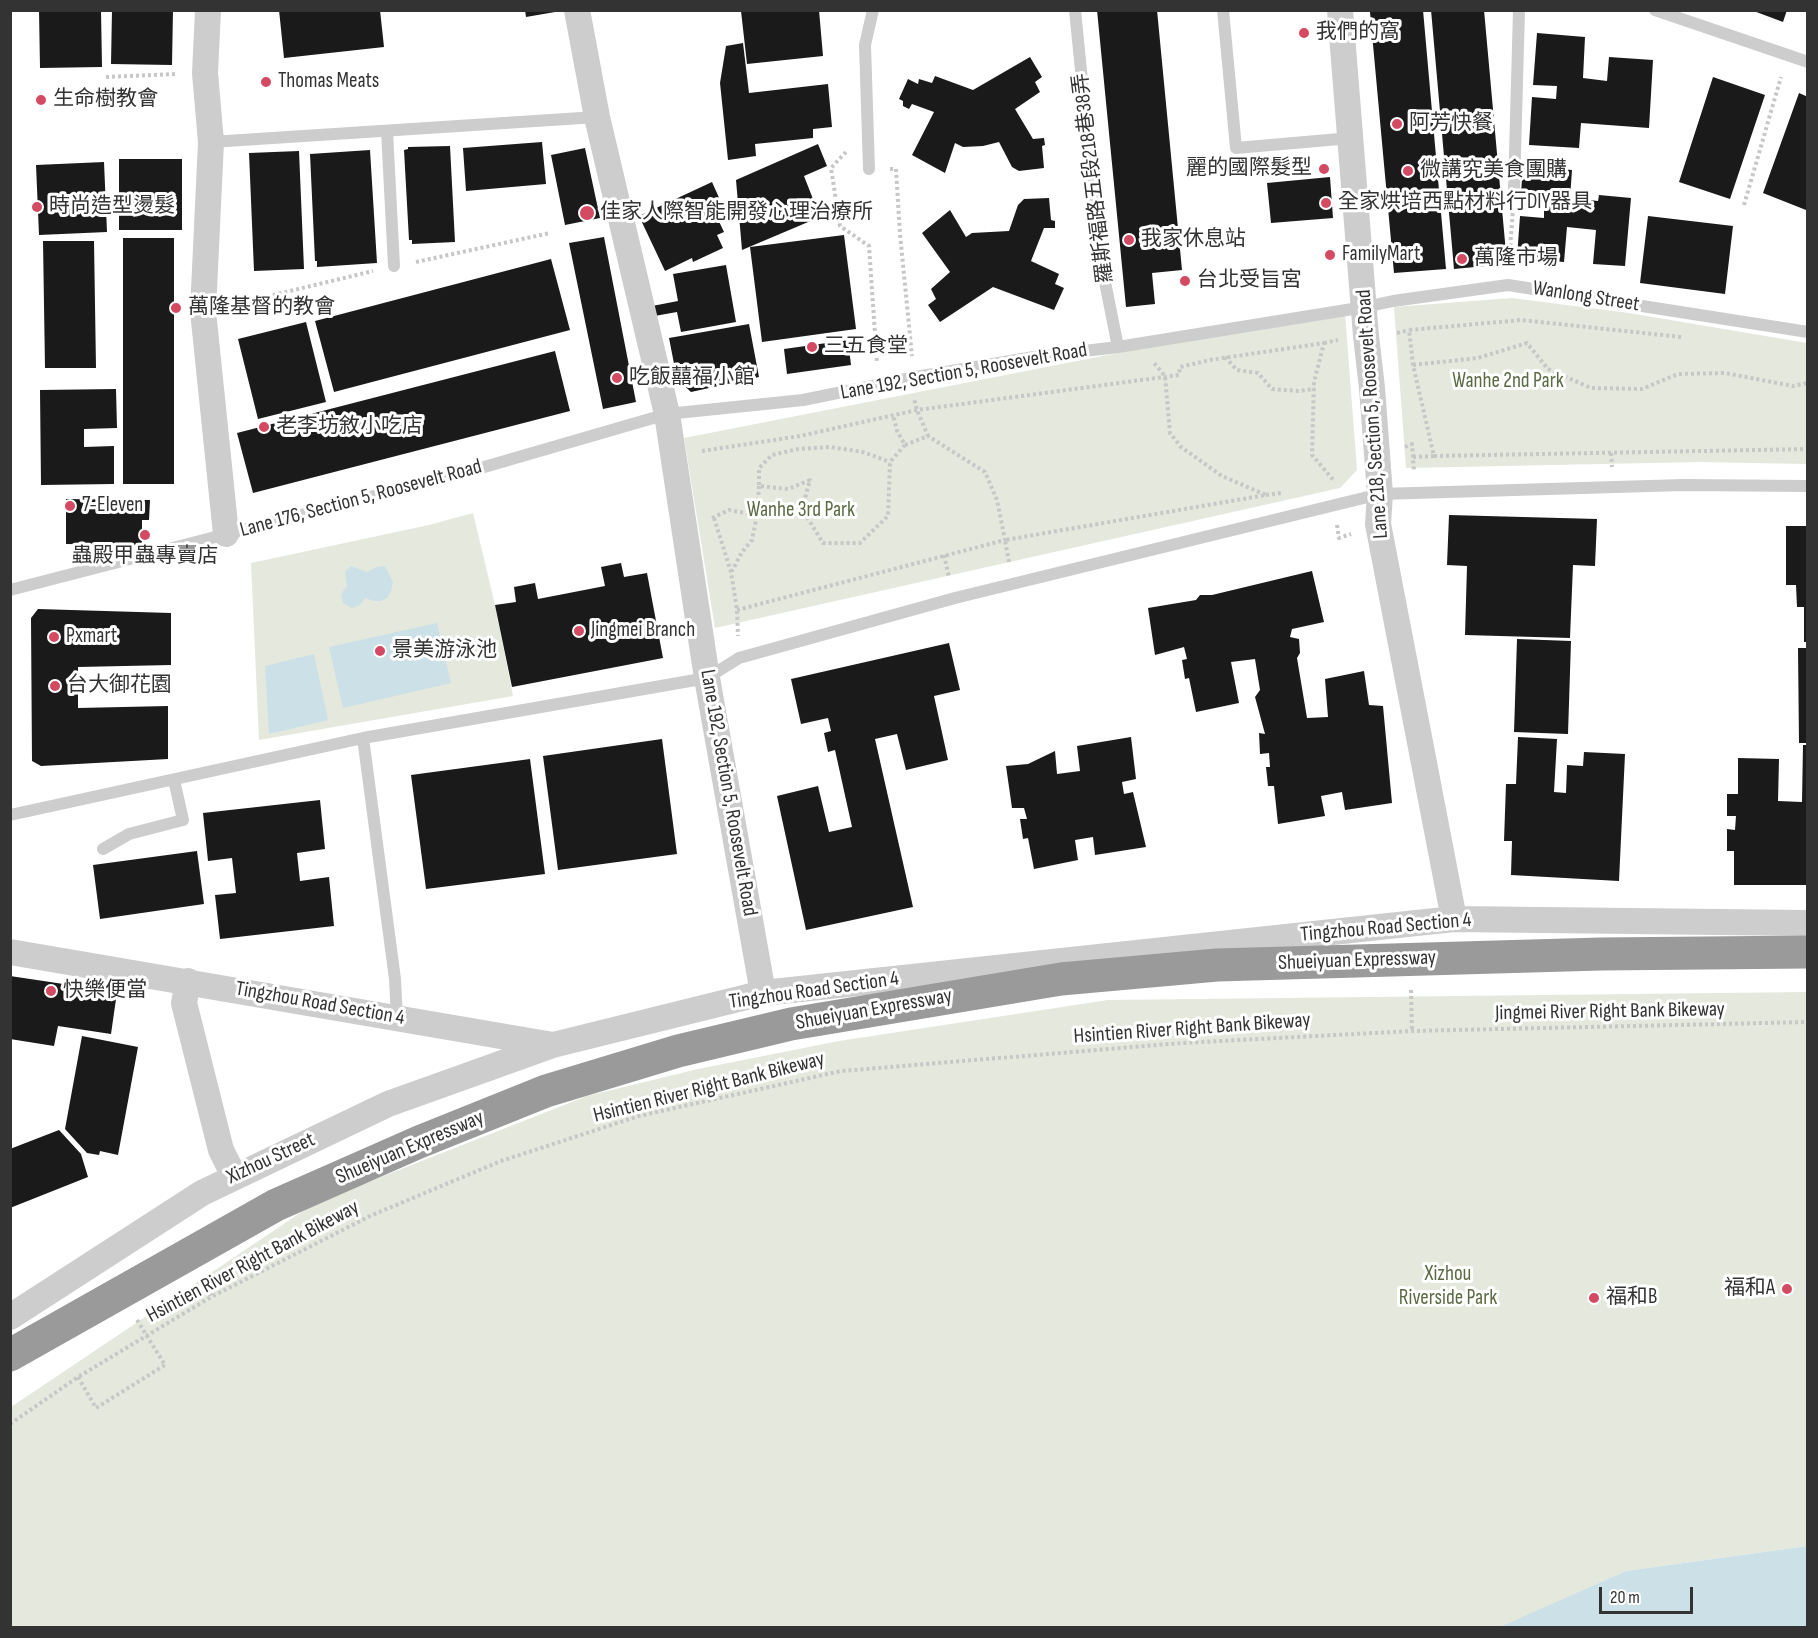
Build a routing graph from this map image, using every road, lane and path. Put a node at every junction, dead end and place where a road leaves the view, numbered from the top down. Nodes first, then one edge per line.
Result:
1 (208, 10) edge
2 (577, 10) edge
3 (873, 10) edge
4 (1076, 10) edge
5 (1223, 10) edge
6 (1340, 10) edge
7 (1519, 10) edge
8 (1655, 10) edge
9 (1787, 56) junction
10 (1808, 62) edge
11 (205, 73) junction
12 (106, 77) dead end
13 (597, 117) junction
14 (868, 128) junction
15 (387, 131) junction
16 (1351, 138) junction
17 (211, 142) junction
18 (869, 169) joint
19 (1514, 190) joint
20 (1744, 205) dead end
21 (394, 266) dead end
22 (1508, 285) junction
23 (1365, 307) junction
24 (1409, 330) junction
25 (1808, 332) edge
26 (1397, 333) dead end
27 (1682, 337) dead end
28 (1342, 338) dead end
29 (1324, 343) junction
30 (1118, 347) junction
31 (912, 357) dead end
32 (1225, 357) junction
33 (1152, 362) dead end
34 (1413, 365) junction
35 (1165, 376) junction
36 (1808, 382) edge
37 (878, 384) junction
38 (914, 399) dead end
39 (917, 410) junction
40 (667, 414) junction
41 (893, 416) junction
42 (928, 436) junction
43 (1412, 444) dead end
44 (905, 445) junction
45 (1808, 449) edge
46 (1434, 456) junction
47 (1413, 457) dead end
48 (704, 462) dead end
49 (890, 462) junction
50 (1377, 463) junction
51 (759, 486) junction
52 (1808, 486) edge
53 (1287, 493) dead end
54 (1380, 494) junction
55 (1266, 495) junction
56 (712, 506) dead end
57 (802, 509) junction
58 (757, 515) junction
59 (714, 517) junction
60 (684, 526) junction
61 (226, 534) junction
62 (1005, 540) junction
63 (732, 572) junction
64 (1014, 584) junction
65 (10, 590) edge
66 (737, 610) junction
67 (739, 658) junction
68 (707, 678) junction
69 (363, 738) junction
70 (174, 780) junction
71 (10, 815) edge
72 (103, 849) dead end
73 (1454, 919) junction
74 (1808, 923) edge
75 (1808, 945) edge
76 (10, 952) edge
77 (1808, 952) edge
78 (188, 981) junction
79 (1411, 983) dead end
80 (763, 993) junction
81 (398, 1018) junction
82 (1808, 1023) edge
83 (1412, 1031) junction
84 (553, 1045) junction
85 (234, 1176) junction
86 (134, 1315) dead end
87 (10, 1317) edge
88 (10, 1353) edge
89 (78, 1377) junction
90 (10, 1424) edge

1 - 11 street, Lane 176, Section 5, Roosevelt Road
2 - 13 street, Lane 192, Section 5, Roosevelt Road
3 - 14 lane
4 - 30 lane, 羅斯福路五段218巷38弄
5 - 16 lane
6 - 16 street, Lane 218, Section 5, Roosevelt Road
7 - 19 lane
8 - 9 lane
9 - 10 lane
9 - 20 path
11 - 12 path
11 - 17 street, Lane 176, Section 5, Roosevelt Road
13 - 15 lane
13 - 40 street, Lane 192, Section 5, Roosevelt Road
14 - 18 lane
14 - 37 path
15 - 17 lane
15 - 21 lane
16 - 23 street, Lane 218, Section 5, Roosevelt Road
17 - 61 street, Lane 176, Section 5, Roosevelt Road
18 - 31 path
19 - 22 path
22 - 23 lane, Wanlong Street
22 - 25 lane, Wanlong Street
23 - 30 lane
23 - 50 street, Lane 218, Section 5, Roosevelt Road
24 - 26 path
24 - 27 path
24 - 34 path
28 - 29 path
29 - 32 path
29 - 32 path
30 - 37 lane, Lane 192, Section 5, Roosevelt Road
32 - 35 path
33 - 35 path
34 - 36 path
34 - 46 path
35 - 39 path
35 - 55 path
37 - 40 lane, Lane 192, Section 5, Roosevelt Road
38 - 39 path
39 - 41 path
39 - 42 path
40 - 60 street, Lane 192, Section 5, Roosevelt Road
40 - 61 lane, Lane 176, Section 5, Roosevelt Road
41 - 44 path
41 - 48 path
42 - 44 path
42 - 62 path
43 - 50 path
44 - 49 path
45 - 46 path
46 - 47 path
49 - 51 path
49 - 57 path
50 - 54 street, Lane 218, Section 5, Roosevelt Road
51 - 57 path
51 - 58 path
52 - 54 lane
53 - 55 path
54 - 64 lane
54 - 73 street, Lane 218, Section 5, Roosevelt Road
55 - 62 path
56 - 59 path
57 - 58 path
58 - 59 path
58 - 63 path
59 - 60 path
59 - 63 path
60 - 68 street, Lane 192, Section 5, Roosevelt Road
61 - 65 lane
62 - 64 path
62 - 66 path
63 - 66 path
64 - 67 lane
66 - 67 path
67 - 68 lane
68 - 69 lane
68 - 80 street, Lane 192, Section 5, Roosevelt Road
69 - 70 lane
69 - 81 lane
70 - 71 lane
70 - 72 lane
73 - 74 street, Tingzhou Road Section 4
73 - 80 street, Tingzhou Road Section 4
75 - 88 highway, Shueiyuan Expressway, bridge
76 - 78 street, Tingzhou Road Section 4
77 - 88 highway, Shueiyuan Expressway, bridge
78 - 81 street, Tingzhou Road Section 4
78 - 85 street
79 - 83 path
80 - 84 street, Tingzhou Road Section 4
81 - 84 street, Tingzhou Road Section 4
82 - 83 path, Jingmei River Right Bank Bikeway
83 - 89 path, Hsintien River Right Bank Bikeway
84 - 85 street, Xizhou Street
85 - 87 street, Xizhou Street
86 - 89 path, bridge
89 - 90 path, Hsintien River Right Bank Bikeway

